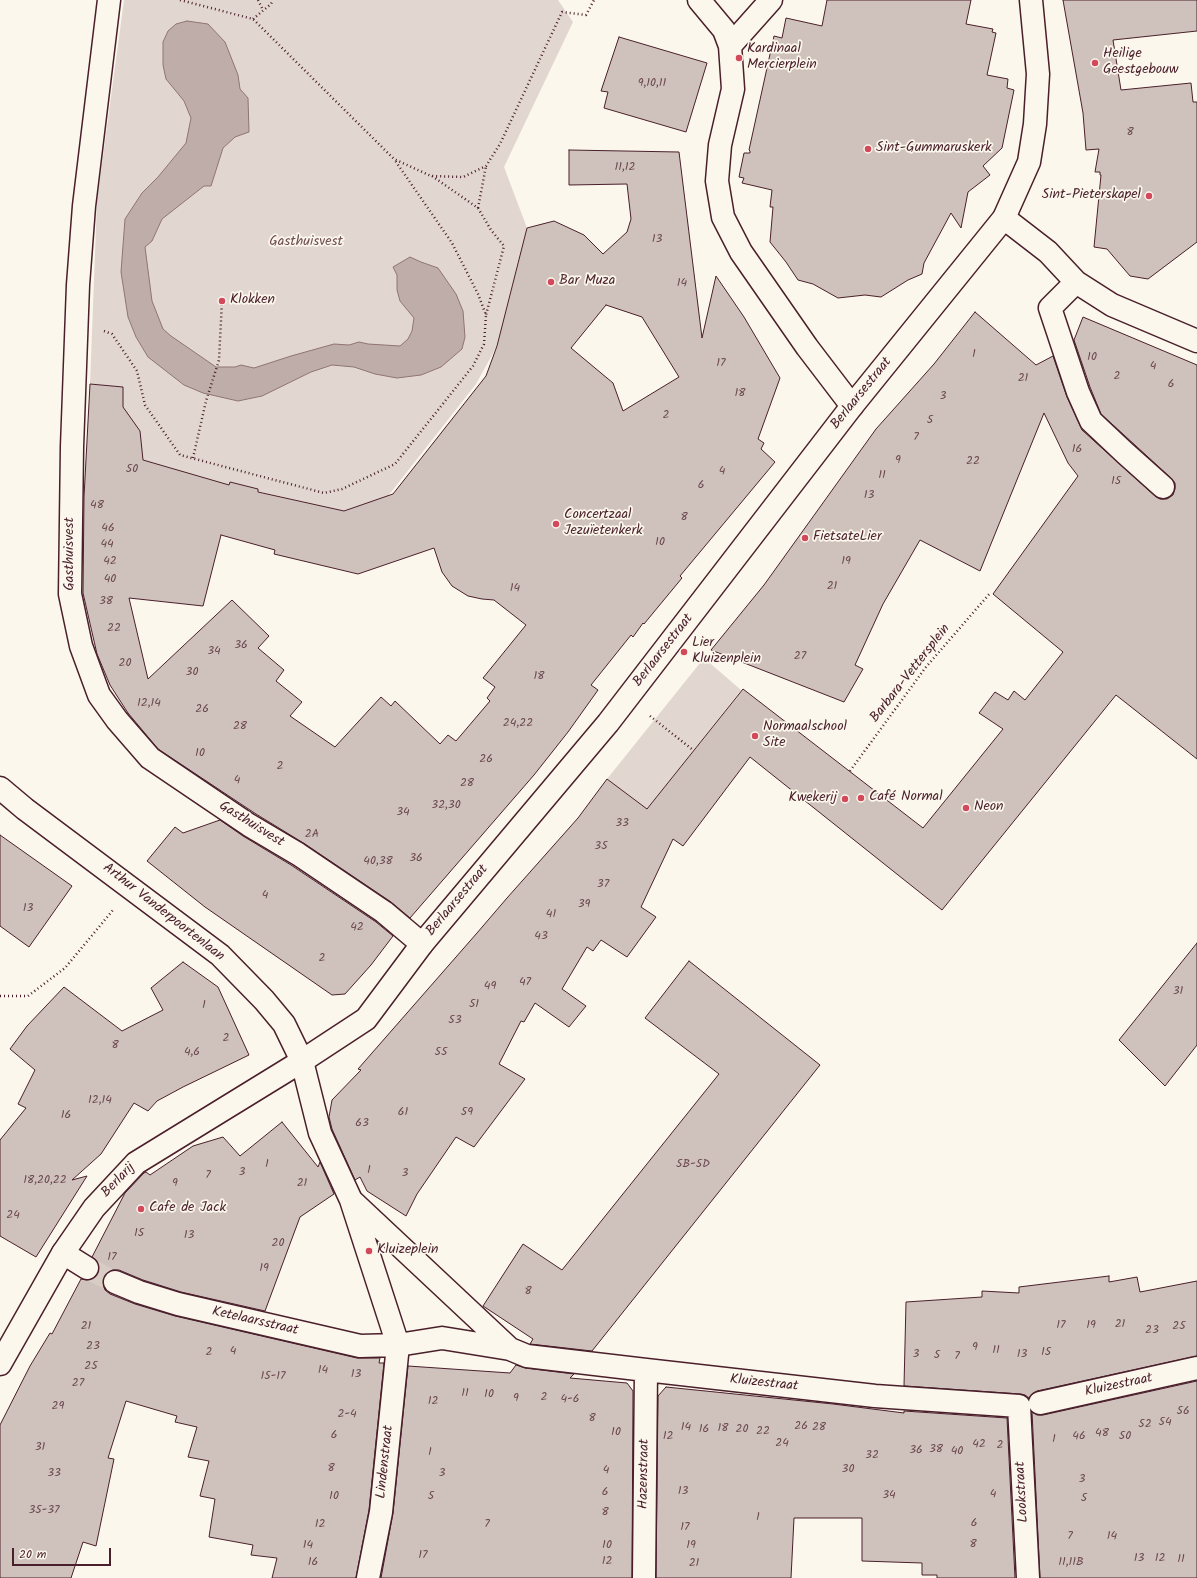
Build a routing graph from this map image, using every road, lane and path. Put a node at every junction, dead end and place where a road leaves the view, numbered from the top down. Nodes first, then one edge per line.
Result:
1 (109, 0) edge
2 (180, 0) edge
3 (258, 0) edge
4 (273, 0) edge
5 (594, 0) edge
6 (699, 0) edge
7 (770, 0) edge
8 (1031, 0) edge
9 (263, 10) junction
10 (253, 18) junction
11 (730, 46) junction
12 (394, 159) junction
13 (486, 166) junction
14 (431, 176) junction
15 (478, 208) junction
16 (1004, 218) junction
17 (1076, 282) junction
18 (222, 301) dead end
19 (486, 315) junction
20 (76, 326) junction
21 (1197, 341) edge
22 (852, 406) junction
23 (193, 458) junction
24 (1163, 487) dead end
25 (991, 592) dead end
26 (628, 698) junction
27 (693, 750) dead end
28 (850, 771) dead end
29 (0, 788) edge
30 (131, 888) junction
31 (422, 944) junction
32 (0, 996) edge
33 (302, 1061) junction
34 (351, 1200) junction
35 (63, 1253) junction
36 (87, 1268) tunnel mouth
37 (115, 1282) tunnel mouth
38 (398, 1345) junction
39 (510, 1349) junction
40 (0, 1364) edge
41 (1197, 1368) edge
42 (646, 1370) junction
43 (1030, 1404) junction
44 (368, 1578) edge
45 (644, 1578) edge
46 (1028, 1578) edge

1 - 20 street, Gasthuisvest
2 - 10 path
3 - 9 path
4 - 9 path
5 - 13 path
6 - 11 street
7 - 11 street
8 - 16 street, Berlaarsestraat
9 - 10 path
10 - 12 path
11 - 22 street
12 - 14 path
12 - 19 path
13 - 14 path
13 - 15 path
14 - 15 path
15 - 19 path
16 - 17 street
16 - 22 street, Berlaarsestraat
17 - 21 street
17 - 24 street
18 - 23 path
19 - 23 path
20 - 23 path
20 - 31 street, Gasthuisvest
22 - 26 street, Berlaarsestraat
25 - 28 path, Barbara-Vettersplein
26 - 27 path
26 - 31 street, Berlaarsestraat
29 - 30 street, Arthur Vanderpoortenlaan
30 - 32 path
30 - 33 street, Arthur Vanderpoortenlaan
31 - 33 street, Berlaarsestraat
33 - 34 street
33 - 35 street, Berlarij
34 - 38 street
34 - 39 street
35 - 36 street
35 - 40 street, Berlarij
37 - 38 street, Ketelaarsstraat
38 - 39 street
38 - 44 street, Lindenstraat
39 - 42 street, Kluizestraat
41 - 43 street, Kluizestraat
42 - 43 street, Kluizestraat
42 - 45 street, Hazenstraat
43 - 46 street, Lookstraat

